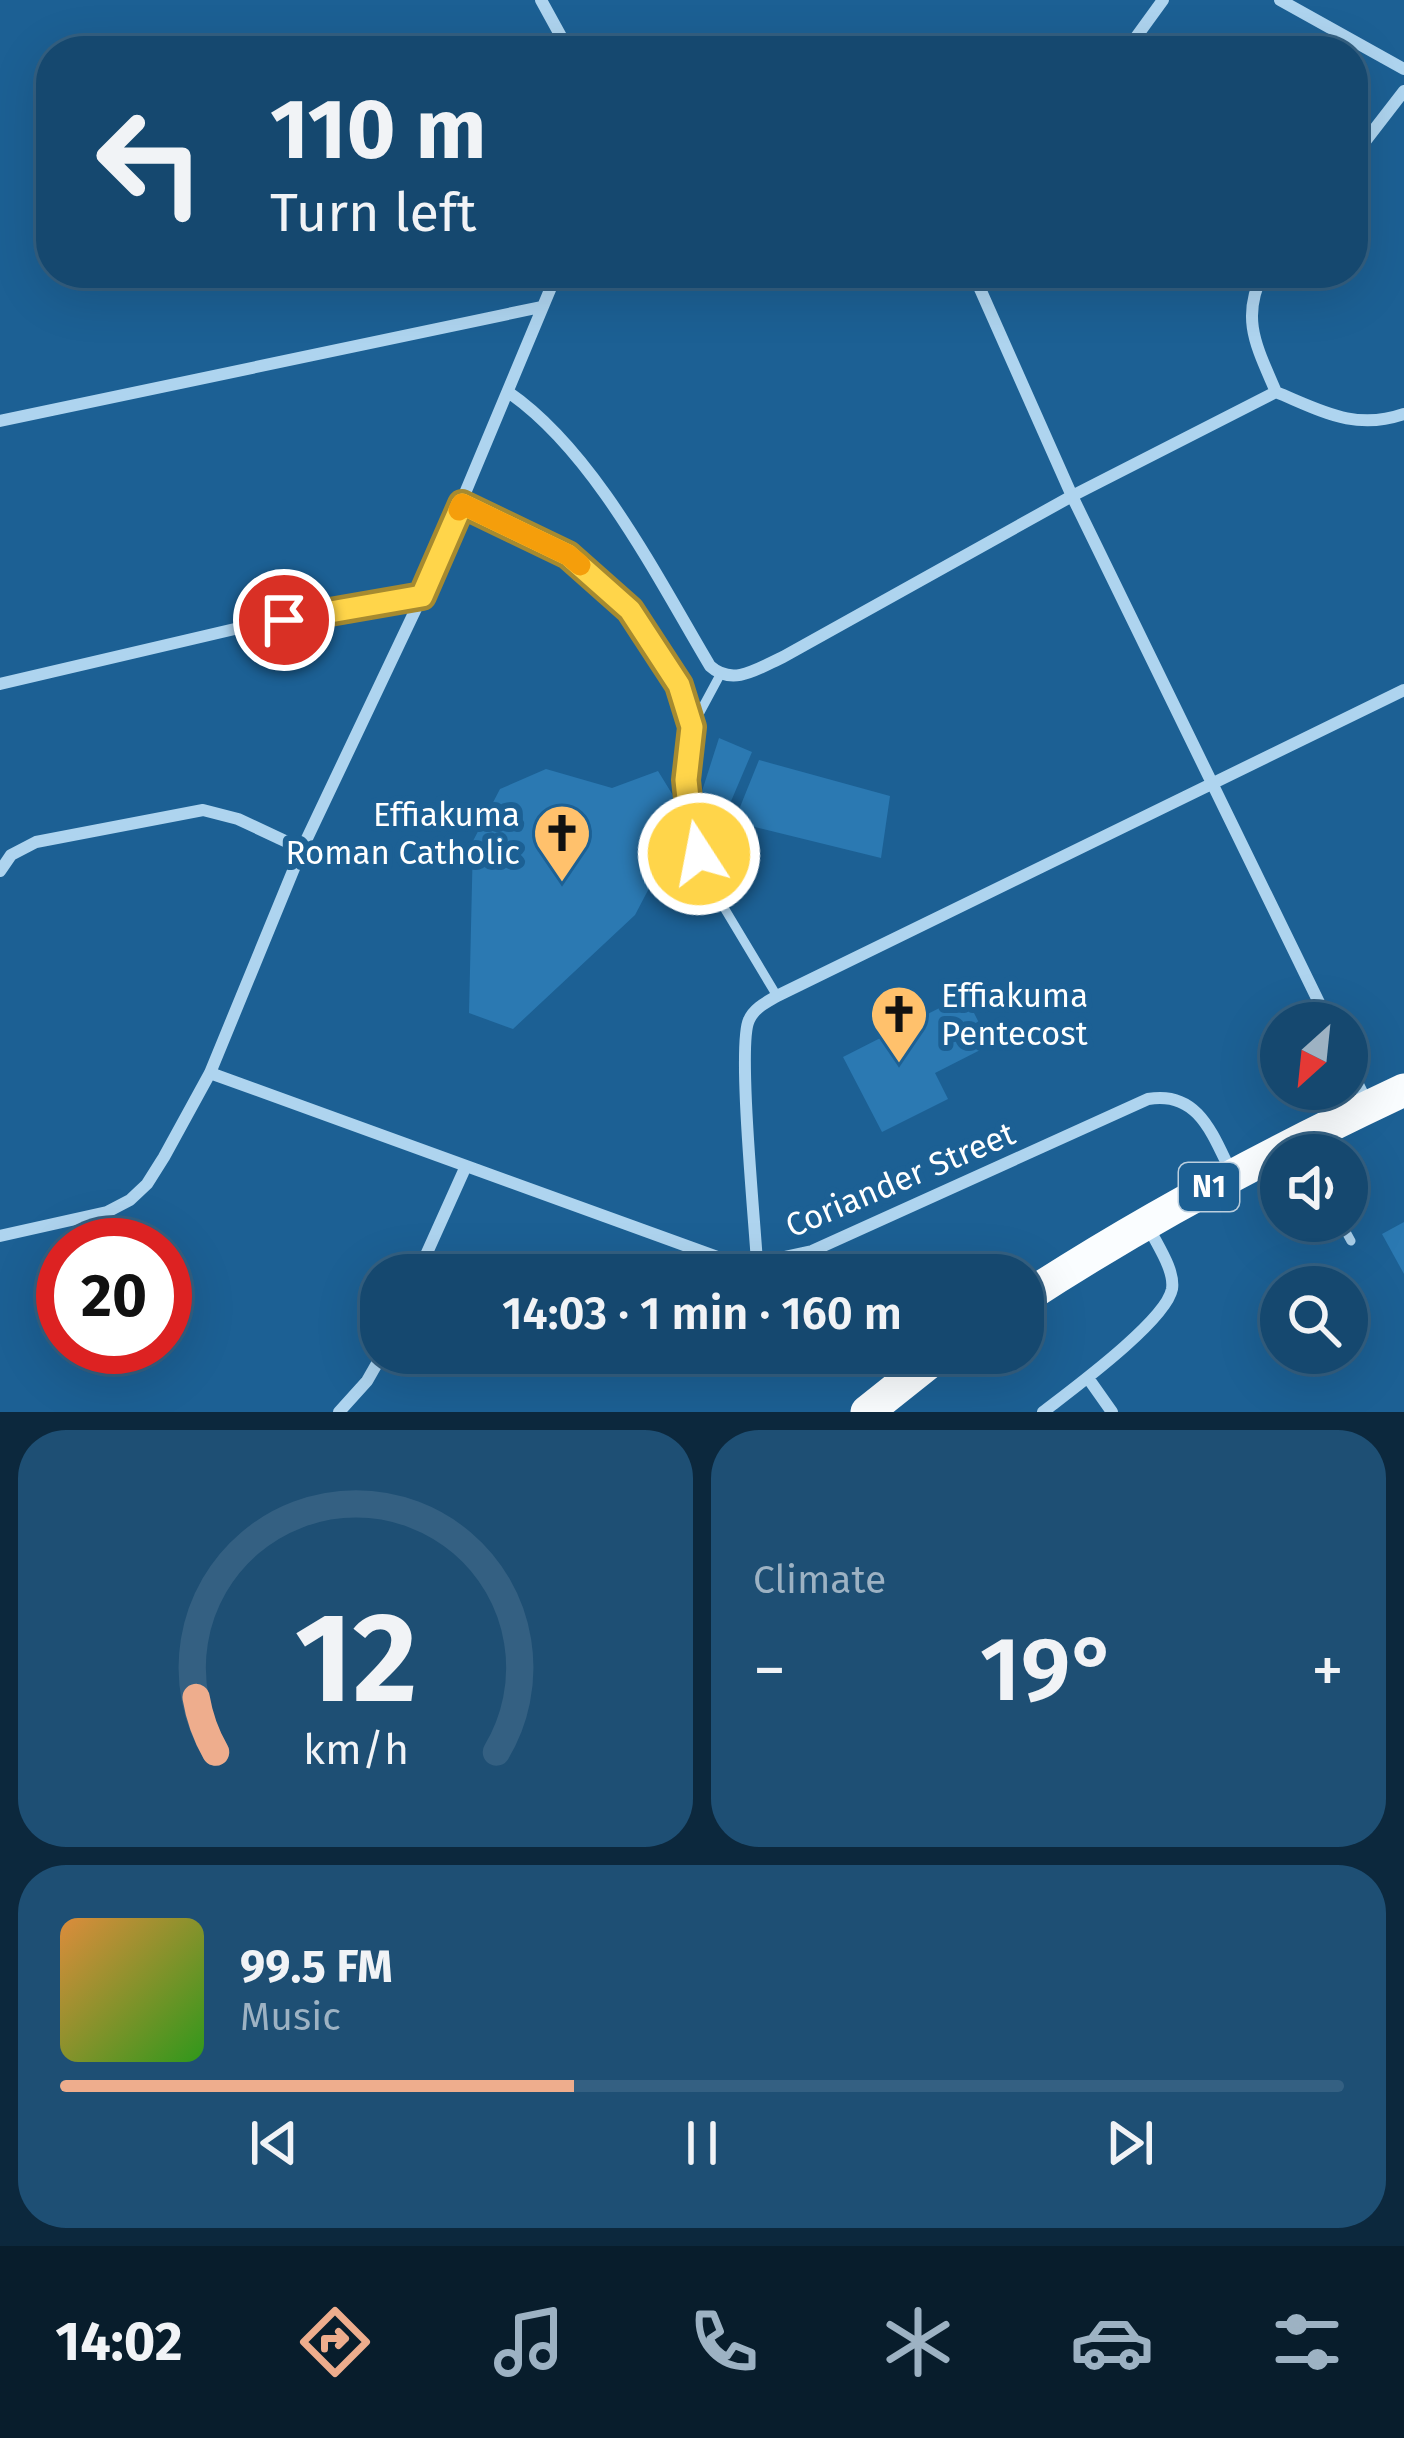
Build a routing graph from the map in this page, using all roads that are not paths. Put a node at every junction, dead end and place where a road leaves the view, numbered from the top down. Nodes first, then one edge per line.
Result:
1 (541, 0) edge
2 (1163, 0) edge
3 (1280, 0) edge
4 (561, 36) edge
5 (1137, 36) edge
6 (1345, 36) edge
7 (1368, 49) edge
8 (1404, 69) edge
9 (1404, 91) edge
10 (1368, 138) edge
11 (550, 288) edge
12 (980, 288) edge
13 (1257, 288) edge
14 (541, 307) junction
15 (508, 392) junction
16 (1276, 392) junction
17 (1404, 414) edge
18 (0, 421) edge
19 (1072, 496) junction
20 (462, 504) junction
21 (422, 596) junction
22 (720, 675) junction
23 (0, 684) edge
24 (1404, 690) edge
25 (692, 727) junction
26 (1214, 785) junction
27 (302, 849) junction
28 (0, 872) edge
29 (777, 996) junction
30 (1318, 1002) edge
31 (210, 1073) junction
32 (1404, 1090) edge
33 (1369, 1107) joint
34 (1325, 1134) edge
35 (1260, 1164) edge
36 (466, 1166) junction
37 (1232, 1174) junction
38 (1146, 1222) junction
39 (0, 1236) edge
40 (426, 1254) edge
41 (703, 1254) edge
42 (757, 1254) edge
43 (798, 1254) edge
44 (1044, 1286) edge
45 (371, 1374) edge
46 (915, 1374) edge
47 (1088, 1378) junction
48 (339, 1412) edge
49 (867, 1412) edge
50 (1043, 1412) edge
51 (1112, 1412) edge

1 - 4 street
2 - 5 street
3 - 6 street
7 - 8 street
9 - 10 street
11 - 14 street
12 - 19 street
13 - 16 street
14 - 15 street
14 - 18 street
15 - 20 street
15 - 22 street
16 - 17 street
16 - 19 street
19 - 22 street
19 - 26 street
20 - 21 street
20 - 25 lane
21 - 23 street
21 - 27 street
22 - 25 lane
24 - 26 street
25 - 29 lane
26 - 29 street
26 - 30 street
27 - 28 street
27 - 31 street
29 - 42 street
31 - 36 street, Coriander Street
31 - 39 street
32 - 33 highway, N1
33 - 34 highway, N1
35 - 37 highway, N1
36 - 40 street
36 - 41 street, Coriander Street
37 - 38 highway, N1
37 - 43 street, Coriander Street
38 - 44 highway, N1
38 - 47 street
45 - 48 street
46 - 49 highway
47 - 50 street
47 - 51 street

